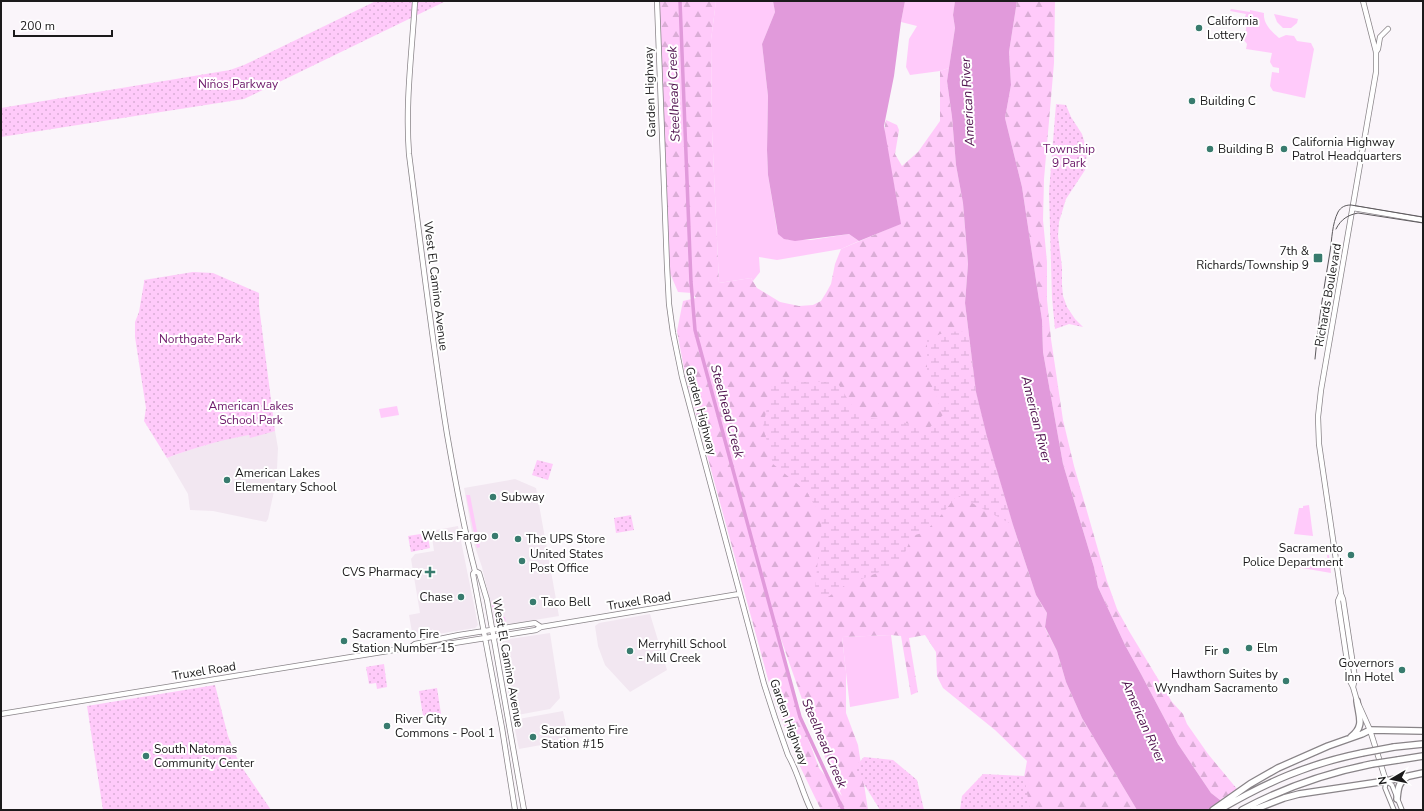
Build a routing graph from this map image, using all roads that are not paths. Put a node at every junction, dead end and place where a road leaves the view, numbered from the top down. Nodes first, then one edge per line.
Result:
1 (415, 1) edge
2 (657, 1) edge
3 (1363, 1) edge
4 (1388, 29) dead end
5 (1376, 52) junction
6 (1353, 208) junction
7 (1423, 220) edge
8 (475, 570) junction
9 (739, 594) junction
10 (541, 627) junction
11 (492, 629) junction
12 (484, 631) junction
13 (494, 637) junction
14 (486, 638) junction
15 (413, 648) junction
16 (1357, 701) junction
17 (1, 714) edge
18 (1370, 730) junction
19 (1423, 731) edge
20 (1349, 738) junction
21 (1423, 744) edge
22 (1423, 756) edge
23 (1423, 773) edge
24 (1412, 775) junction
25 (1386, 781) junction
26 (1397, 799) junction
27 (515, 810) edge
28 (524, 810) edge
29 (811, 810) edge
30 (1213, 810) edge
31 (1219, 810) edge
32 (1242, 810) edge
33 (1253, 810) edge
34 (1394, 810) edge
35 (1402, 810) edge

1 - 8 main road, West El Camino Avenue
2 - 9 main road, Garden Highway
3 - 5 main road, Richards Boulevard
4 - 5 main road
5 - 6 main road, Richards Boulevard
6 - 7 main road
6 - 16 main road, Richards Boulevard
8 - 11 main road, West El Camino Avenue
8 - 12 main road, West El Camino Avenue
9 - 10 main road, Truxel Road
9 - 29 main road, Garden Highway
10 - 11 main road, Truxel Road
10 - 13 main road, Truxel Road
11 - 12 main road, Truxel Road
11 - 13 main road, West El Camino Avenue
12 - 14 main road, West El Camino Avenue
12 - 15 main road, Truxel Road
13 - 14 main road, Truxel Road
13 - 28 main road, West El Camino Avenue
14 - 15 main road, Truxel Road
14 - 27 main road, West El Camino Avenue
15 - 17 main road, Truxel Road
16 - 18 main road, Richards Boulevard
16 - 20 highway
18 - 19 highway
18 - 20 highway
18 - 25 main road, Richards Boulevard
20 - 30 highway
21 - 31 highway, bridge
22 - 32 highway, bridge
23 - 24 highway
24 - 25 highway
24 - 26 highway
25 - 26 street, Richards Boulevard
25 - 33 highway
25 - 34 street, Richards Boulevard
26 - 35 street, Richards Boulevard

